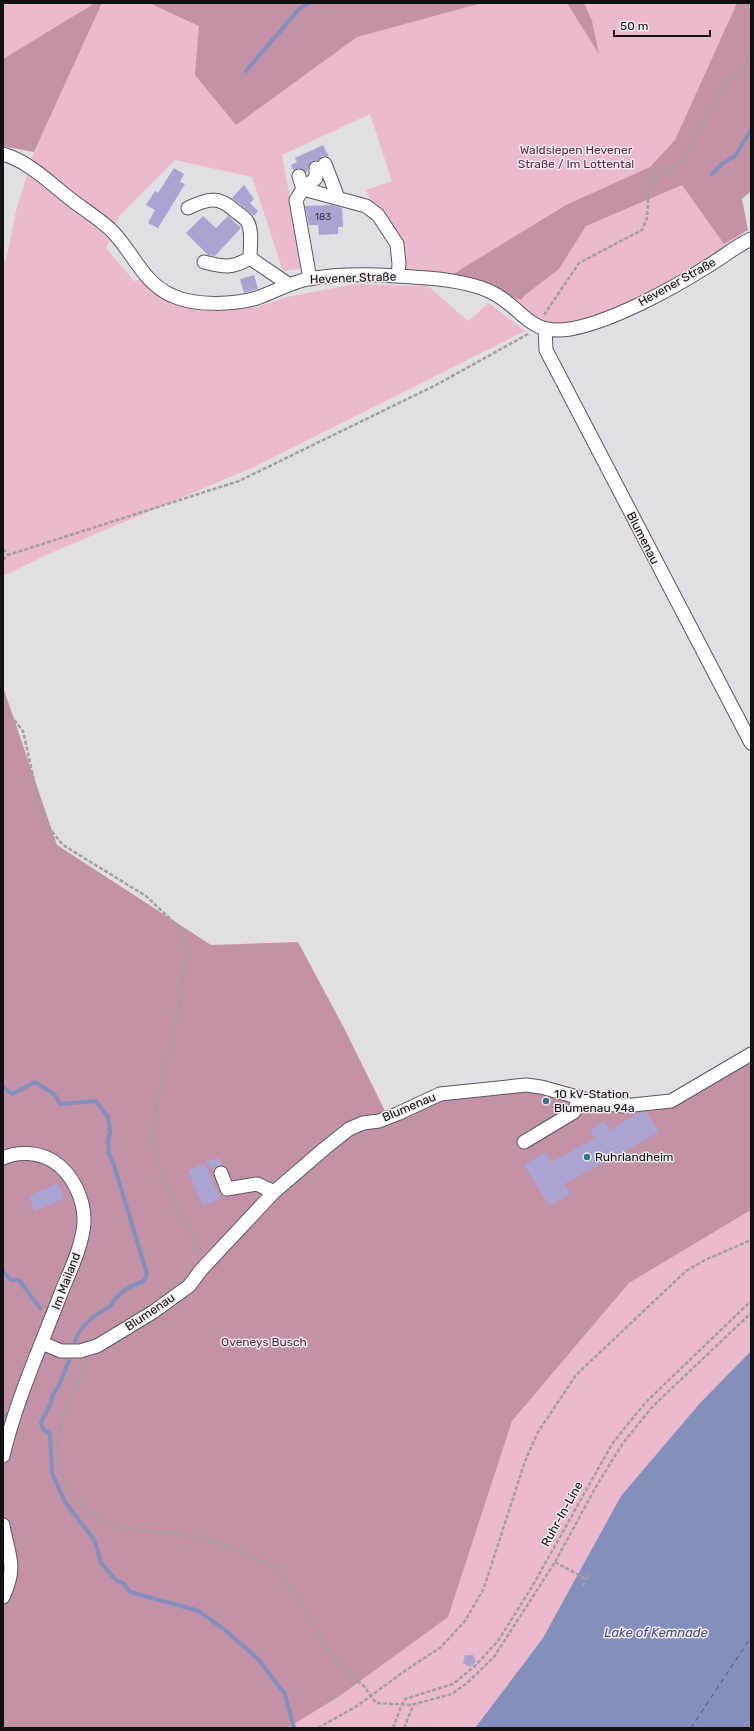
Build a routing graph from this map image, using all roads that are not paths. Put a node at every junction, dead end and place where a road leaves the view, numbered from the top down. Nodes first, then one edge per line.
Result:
1 (3, 154) edge
2 (299, 176) dead end
3 (303, 189) junction
4 (338, 198) junction
5 (188, 208) dead end
6 (751, 239) edge
7 (250, 258) junction
8 (204, 262) dead end
9 (398, 276) junction
10 (310, 279) junction
11 (288, 284) junction
12 (540, 328) junction
13 (751, 744) edge
14 (751, 1054) edge
15 (579, 1097) junction
16 (524, 1142) dead end
17 (3, 1158) edge
18 (221, 1173) dead end
19 (274, 1192) junction
20 (42, 1343) junction
21 (3, 1456) edge
22 (3, 1525) edge
23 (3, 1597) edge

1 - 11 street, Hevener Straße
2 - 3 street
3 - 4 street
3 - 4 street
3 - 10 street
4 - 9 street
5 - 7 street
6 - 12 street, Hevener Straße
7 - 8 street
7 - 11 street
9 - 10 street, Hevener Straße
9 - 12 street, Hevener Straße
10 - 11 street, Hevener Straße
12 - 13 street, Blumenau
14 - 15 street, Blumenau
15 - 16 street
15 - 19 street, Blumenau
17 - 20 street, Im Mailand
18 - 19 street
19 - 20 street, Blumenau
20 - 21 street, Im Mailand
22 - 23 street

